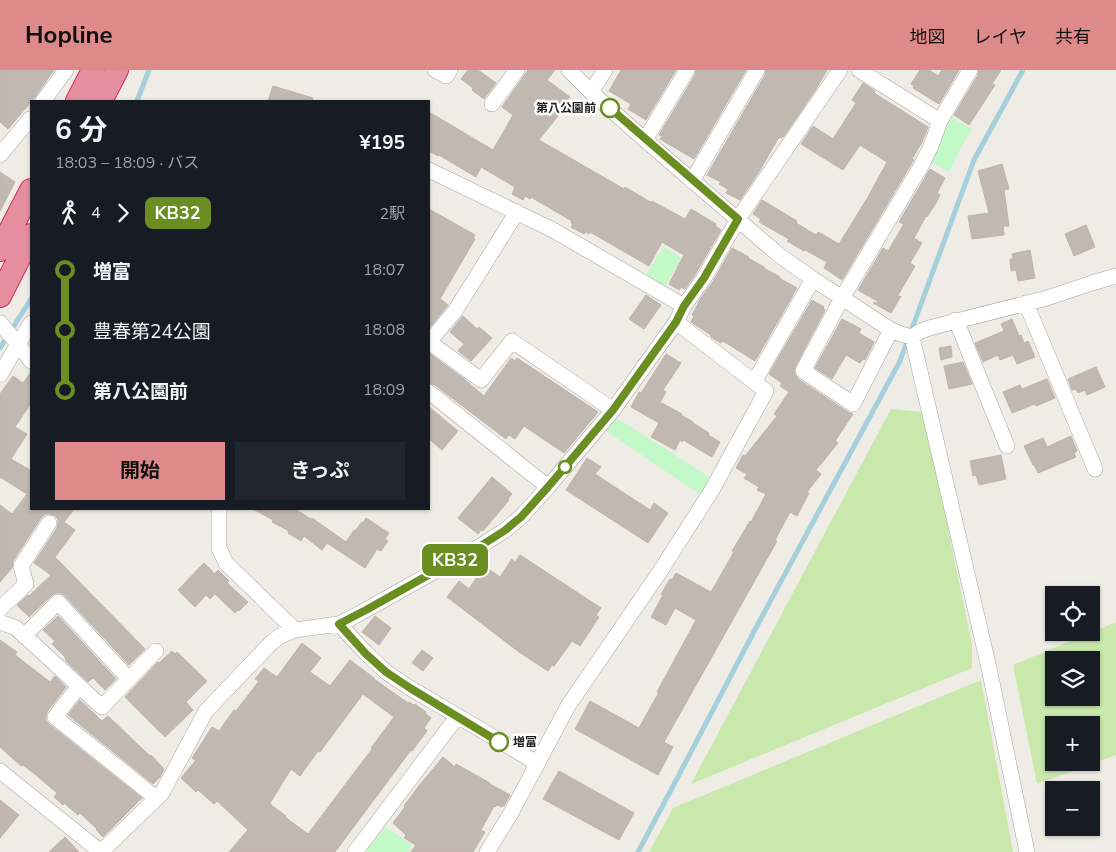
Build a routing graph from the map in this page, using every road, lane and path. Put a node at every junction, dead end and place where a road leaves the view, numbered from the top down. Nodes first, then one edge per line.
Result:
1 (66, 70) edge
2 (94, 70) edge
3 (117, 70) edge
4 (435, 70) edge
5 (450, 70) edge
6 (517, 70) edge
7 (569, 70) edge
8 (605, 70) edge
9 (687, 70) edge
10 (757, 70) edge
11 (840, 70) edge
12 (859, 70) edge
13 (970, 70) edge
14 (591, 92) junction
15 (44, 100) edge
16 (79, 100) edge
17 (102, 100) edge
18 (492, 104) dead end
19 (30, 120) edge
20 (940, 121) junction
21 (645, 140) junction
22 (0, 155) edge
23 (430, 170) edge
24 (692, 180) junction
25 (30, 192) edge
26 (517, 212) junction
27 (738, 219) junction
28 (30, 237) edge
29 (0, 250) edge
30 (1116, 276) edge
31 (814, 279) junction
32 (0, 296) edge
33 (842, 298) junction
34 (1026, 303) junction
35 (684, 306) junction
36 (956, 320) junction
37 (0, 322) edge
38 (676, 322) junction
39 (30, 325) edge
40 (891, 330) junction
41 (912, 337) junction
42 (430, 341) edge
43 (430, 343) edge
44 (18, 344) junction
45 (30, 360) edge
46 (0, 374) edge
47 (754, 382) junction
48 (430, 393) edge
49 (613, 410) junction
50 (1006, 446) dead end
51 (1096, 469) dead end
52 (548, 487) junction
53 (219, 510) edge
54 (49, 523) dead end
55 (0, 609) edge
56 (0, 622) edge
57 (339, 624) junction
58 (294, 630) junction
59 (24, 636) junction
60 (156, 651) dead end
61 (129, 679) junction
62 (79, 686) junction
63 (457, 717) junction
64 (537, 763) junction
65 (0, 771) edge
66 (156, 798) junction
67 (101, 852) edge
68 (355, 852) edge
69 (487, 852) edge
70 (1027, 852) edge

1 - 15 street
2 - 16 highway
3 - 17 highway
4 - 5 street
6 - 18 street
7 - 14 street
8 - 14 street
9 - 21 street
10 - 24 street
11 - 27 street
12 - 20 street
13 - 20 street
14 - 21 street
19 - 22 street
20 - 33 street
21 - 24 street
23 - 26 street
24 - 27 street
25 - 29 highway
26 - 35 street
26 - 42 street
27 - 31 street
27 - 35 street
28 - 32 highway
30 - 34 street
31 - 33 street
31 - 47 street
33 - 40 street
33 - 40 street
34 - 36 street
34 - 51 street
35 - 38 street
36 - 41 street
36 - 50 street
37 - 44 street
38 - 47 street
38 - 49 street
39 - 44 street
40 - 41 street
41 - 70 street
43 - 49 street
44 - 45 street
44 - 46 street
47 - 64 street
48 - 52 street
49 - 52 street
52 - 57 street
53 - 58 street
54 - 55 street
56 - 59 street
57 - 58 street
57 - 63 street
58 - 66 street
59 - 61 street
59 - 62 street
60 - 61 street
61 - 62 street
62 - 66 street
63 - 64 street
63 - 68 street
64 - 69 street
65 - 67 street
66 - 67 street

